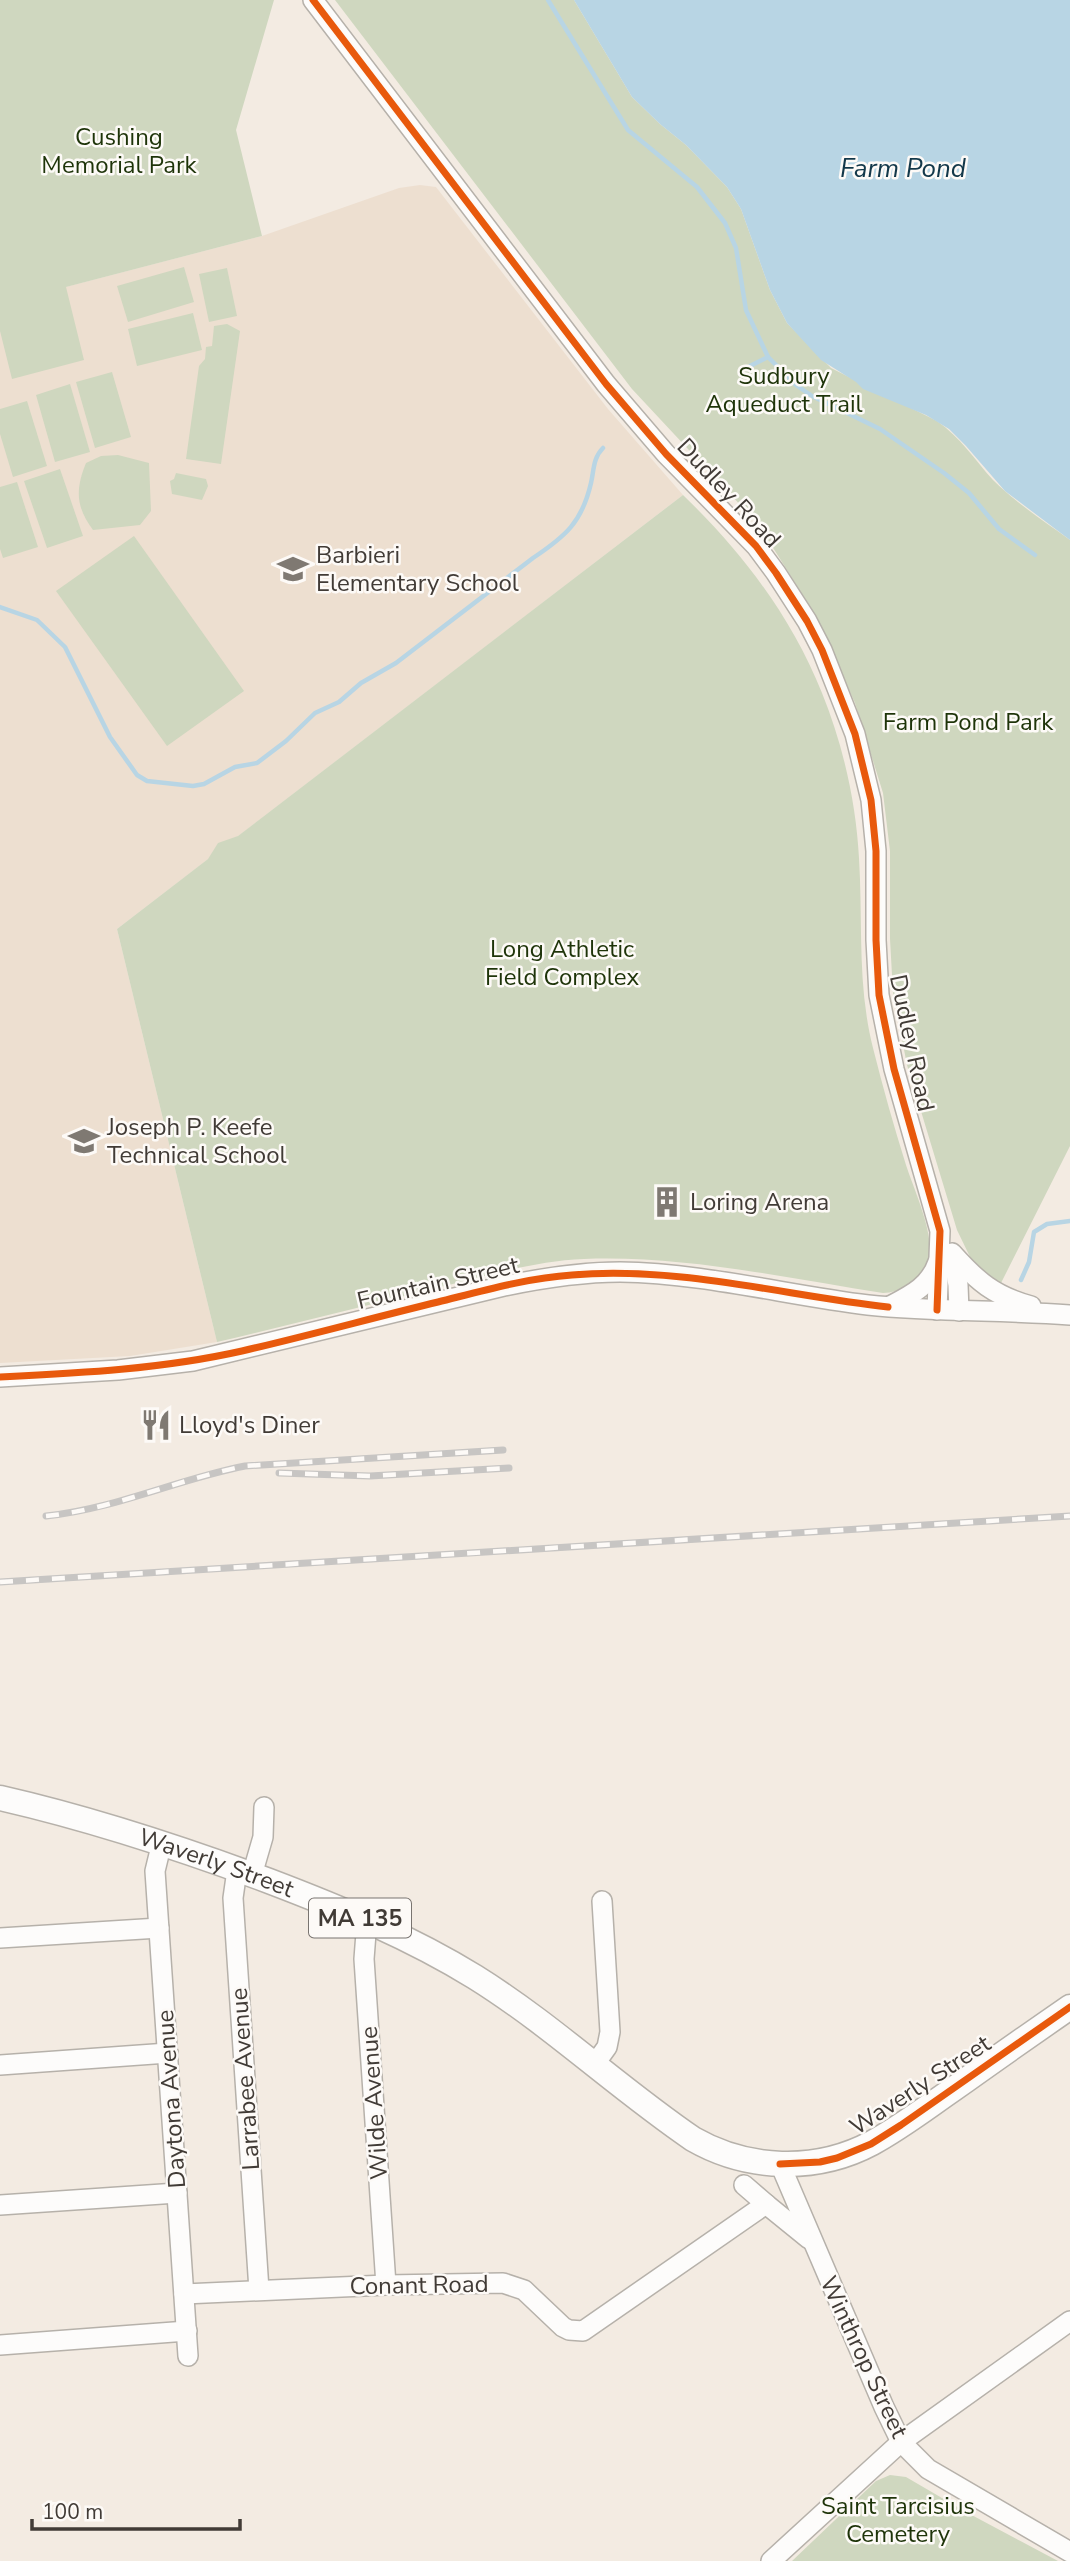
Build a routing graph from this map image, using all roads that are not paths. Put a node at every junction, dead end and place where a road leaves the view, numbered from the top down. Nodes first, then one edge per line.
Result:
1 (313, 0) edge
2 (946, 1254) junction
3 (888, 1307) junction
4 (937, 1310) junction
5 (959, 1311) junction
6 (1066, 1315) edge
7 (0, 1377) edge
8 (0, 1798) edge
9 (264, 1807) dead end
10 (162, 1842) junction
11 (245, 1872) junction
12 (602, 1901) dead end
13 (370, 1922) junction
14 (159, 1928) junction
15 (0, 1938) edge
16 (1070, 2007) edge
17 (168, 2053) junction
18 (0, 2064) edge
19 (594, 2065) junction
20 (780, 2164) junction
21 (744, 2185) dead end
22 (177, 2193) junction
23 (766, 2204) junction
24 (0, 2205) edge
25 (813, 2242) junction
26 (386, 2285) junction
27 (260, 2290) junction
28 (184, 2294) junction
29 (1070, 2321) edge
30 (187, 2331) junction
31 (0, 2345) edge
32 (188, 2356) dead end
33 (901, 2442) junction
34 (1070, 2552) edge
35 (771, 2561) edge

1 - 2 street, Dudley Road
2 - 3 street
2 - 4 street, Dudley Road
2 - 5 street, Dudley Road
2 - 6 street
3 - 4 street, Fountain Street
3 - 7 street, Fountain Street
4 - 5 street, Fountain Street
5 - 6 street, Fountain Street
8 - 10 main road, Waverly Street / MA 135
9 - 11 street, Larrabee Avenue
10 - 11 main road, Waverly Street / MA 135
10 - 14 street, Daytona Avenue
11 - 13 main road, Waverly Street / MA 135
11 - 27 street, Larrabee Avenue
12 - 19 street
13 - 19 main road, Waverly Street / MA 135
13 - 26 street, Wilde Avenue
14 - 15 street
14 - 17 street, Daytona Avenue
16 - 20 main road, Waverly Street / MA 135
17 - 18 street
17 - 22 street, Daytona Avenue
19 - 20 main road, Waverly Street / MA 135
20 - 25 street, Winthrop Street
21 - 23 street
22 - 24 street
22 - 28 street, Daytona Avenue
23 - 25 street
23 - 26 street, Conant Road
25 - 33 street, Winthrop Street
26 - 27 street, Conant Road
27 - 28 street, Conant Road
28 - 30 street, Daytona Avenue
29 - 33 street
30 - 31 street
30 - 32 street, Daytona Avenue
33 - 34 street, Winthrop Street
33 - 35 street

